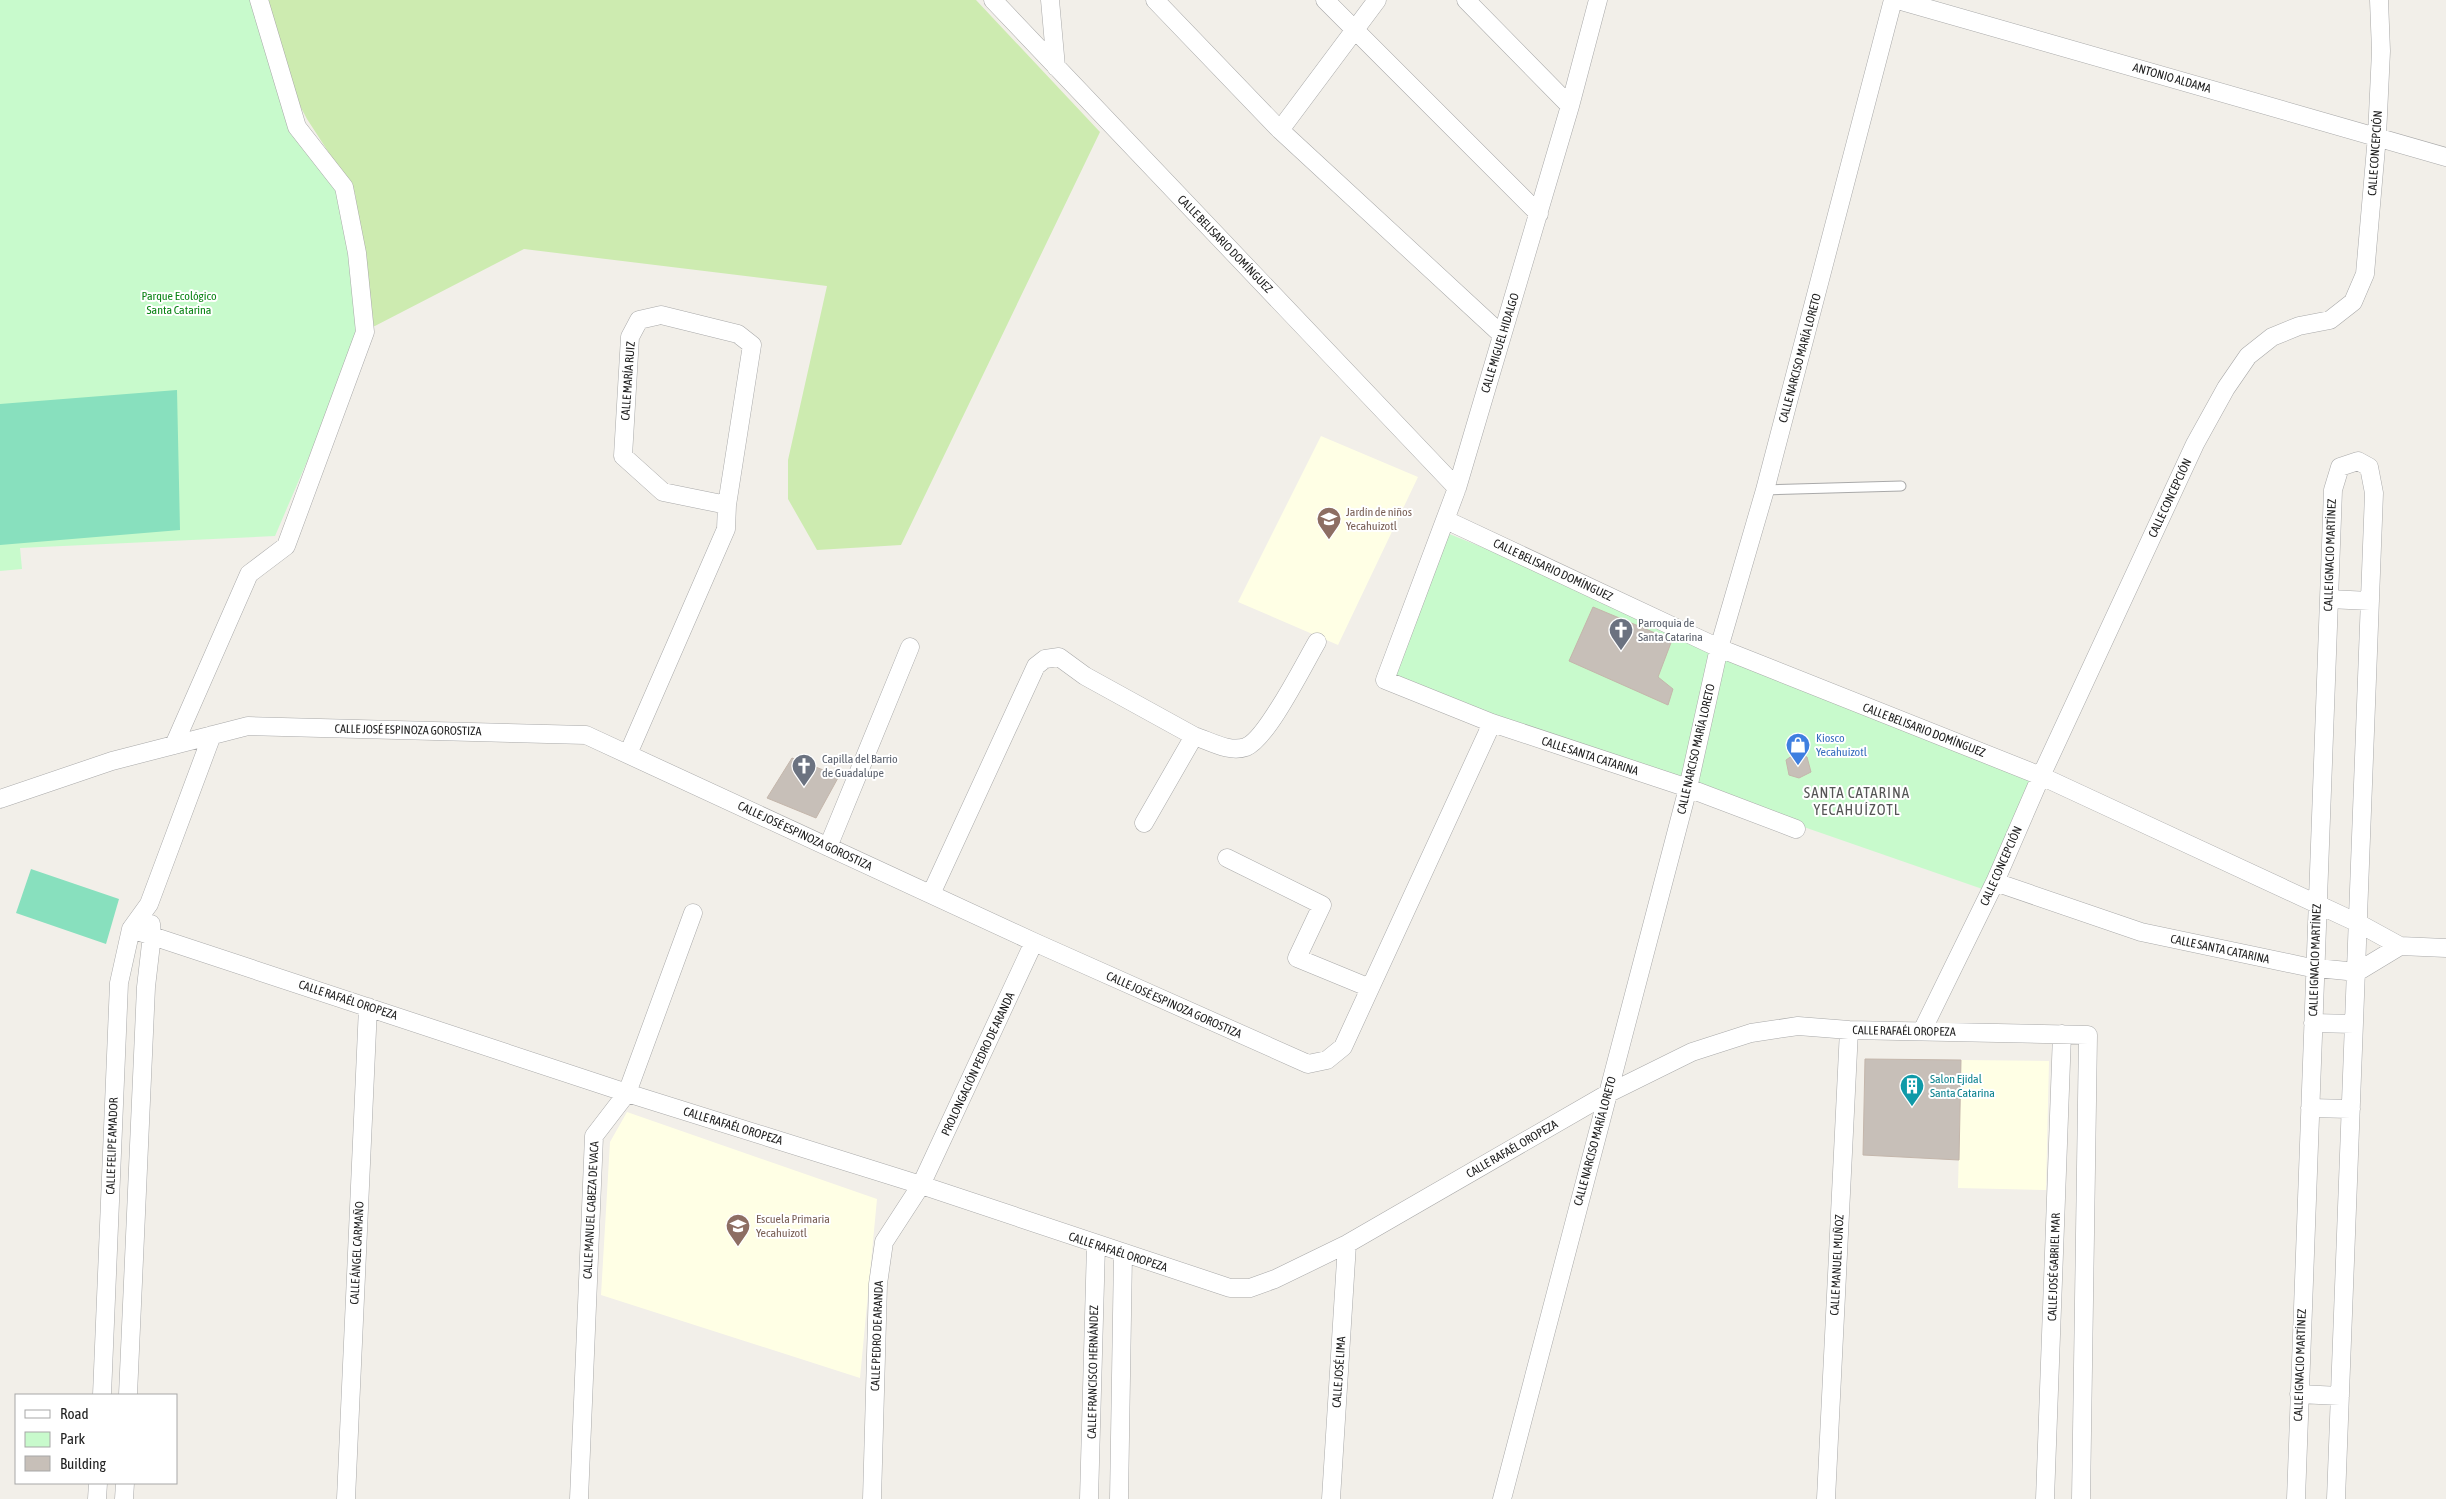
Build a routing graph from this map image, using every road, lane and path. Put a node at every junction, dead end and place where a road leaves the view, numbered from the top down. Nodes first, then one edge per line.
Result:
1 (259, 0) edge
2 (993, 0) edge
3 (1050, 0) edge
4 (1155, 0) edge
5 (1325, 0) edge
6 (1377, 0) edge
7 (1466, 0) edge
8 (1598, 0) edge
9 (1893, 0) edge
10 (1898, 0) edge
11 (2379, 0) edge
12 (1356, 29) junction
13 (1056, 66) junction
14 (1570, 106) junction
15 (1280, 130) junction
16 (2378, 136) junction
17 (2446, 157) edge
18 (1539, 214) junction
19 (1502, 335) junction
20 (1901, 486) dead end
21 (1457, 488) junction
22 (1765, 490) junction
23 (727, 505) junction
24 (1446, 520) junction
25 (2329, 599) junction
26 (2370, 601) junction
27 (1317, 642) dead end
28 (910, 647) dead end
29 (1719, 648) junction
30 (1385, 680) joint
31 (1492, 723) junction
32 (212, 736) junction
33 (1194, 736) junction
34 (174, 745) junction
35 (628, 754) junction
36 (2041, 776) junction
37 (1688, 788) junction
38 (0, 799) edge
39 (1144, 823) dead end
40 (1796, 829) dead end
41 (828, 847) junction
42 (1227, 858) dead end
43 (1995, 882) junction
44 (931, 894) junction
45 (149, 904) junction
46 (2318, 904) junction
47 (693, 913) dead end
48 (2358, 923) junction
49 (131, 929) junction
50 (152, 934) junction
51 (1034, 942) junction
52 (2400, 946) junction
53 (2446, 948) edge
54 (2316, 968) junction
55 (2357, 972) junction
56 (1370, 988) junction
57 (368, 1007) junction
58 (2313, 1023) junction
59 (2354, 1024) junction
60 (1849, 1030) junction
61 (1922, 1031) junction
62 (2062, 1034) junction
63 (626, 1093) junction
64 (1607, 1094) junction
65 (2310, 1108) junction
66 (2351, 1109) junction
67 (921, 1185) junction
68 (1096, 1244) junction
69 (1347, 1244) junction
70 (1123, 1254) junction
71 (102, 1394) edge
72 (128, 1394) edge
73 (2299, 1394) junction
74 (2340, 1396) junction
75 (98, 1484) edge
76 (124, 1484) edge
77 (97, 1499) edge
78 (124, 1499) edge
79 (346, 1499) edge
80 (579, 1499) edge
81 (872, 1499) edge
82 (1089, 1499) edge
83 (1120, 1499) edge
84 (1332, 1499) edge
85 (1502, 1499) edge
86 (1826, 1499) edge
87 (2045, 1499) edge
88 (2080, 1499) edge
89 (2296, 1499) edge
90 (2336, 1499) edge

1 - 34 street
2 - 13 street, CALLE BELISARIO DOMÍNGUEZ
3 - 13 street
4 - 15 street
5 - 12 street
6 - 12 street
7 - 14 street
8 - 14 street, CALLE MIGUEL HIDALGO
9 - 22 street, CALLE NARCISO MARÍA LORETO
10 - 16 street, ANTONIO ALDAMA
11 - 16 street, CALLE CONCEPCIÓN
12 - 15 street
12 - 18 street
13 - 21 street, CALLE BELISARIO DOMÍNGUEZ
14 - 18 street, CALLE MIGUEL HIDALGO
15 - 19 street
16 - 17 street, ANTONIO ALDAMA
16 - 36 street, CALLE CONCEPCIÓN
18 - 19 street, CALLE MIGUEL HIDALGO
19 - 21 street, CALLE MIGUEL HIDALGO
20 - 22 lane
21 - 24 street, CALLE MIGUEL HIDALGO
22 - 29 street, CALLE NARCISO MARÍA LORETO
23 - 23 street, CALLE MARÍA RUIZ
23 - 35 street, CALLE MARÍA RUIZ
24 - 29 street, CALLE BELISARIO DOMÍNGUEZ
24 - 30 street, CALLE MIGUEL HIDALGO
25 - 26 street
25 - 26 street, CALLE IGNACIO MARTÍNEZ
25 - 46 street, CALLE IGNACIO MARTÍNEZ
26 - 48 street, CALLE IGNACIO MARTÍNEZ
27 - 33 street
28 - 41 street
29 - 36 street, CALLE BELISARIO DOMÍNGUEZ
29 - 37 street, CALLE NARCISO MARÍA LORETO
30 - 31 street, CALLE SANTA CATARINA
31 - 37 street, CALLE SANTA CATARINA
31 - 56 street, CALLE JOSÉ ESPINOZA GOROSTIZA
32 - 34 street, CALLE JOSÉ ESPINOZA GOROSTIZA
32 - 35 street, CALLE JOSÉ ESPINOZA GOROSTIZA
32 - 45 street, CALLE FELIPE AMADOR
33 - 39 street
33 - 44 street
34 - 38 street, CALLE JOSÉ ESPINOZA GOROSTIZA
35 - 41 street, CALLE JOSÉ ESPINOZA GOROSTIZA
36 - 43 street, CALLE CONCEPCIÓN
36 - 46 street, CALLE BELISARIO DOMÍNGUEZ
37 - 40 street, CALLE SANTA CATARINA
37 - 64 street, CALLE NARCISO MARÍA LORETO
41 - 44 street, CALLE JOSÉ ESPINOZA GOROSTIZA
42 - 56 street
43 - 54 street, CALLE SANTA CATARINA
43 - 61 street, CALLE CONCEPCIÓN
44 - 51 street, CALLE JOSÉ ESPINOZA GOROSTIZA
45 - 49 street, CALLE FELIPE AMADOR
45 - 50 street, CALLE FELIPE AMADOR
46 - 48 street, CALLE BELISARIO DOMÍNGUEZ
46 - 54 street, CALLE IGNACIO MARTÍNEZ
47 - 63 street, CALLE MANUEL CABEZA DE VACA
48 - 52 street, CALLE BELISARIO DOMÍNGUEZ
48 - 55 street, CALLE IGNACIO MARTÍNEZ
49 - 50 street, CALLE RAFAÉL OROPEZA
49 - 71 street, CALLE FELIPE AMADOR
50 - 57 street, CALLE RAFAÉL OROPEZA
50 - 72 street, CALLE FELIPE AMADOR
51 - 56 street, CALLE JOSÉ ESPINOZA GOROSTIZA
51 - 67 street, PROLONGACIÓN PEDRO DE ARANDA
52 - 53 street
52 - 55 street
54 - 55 street, CALLE SANTA CATARINA
54 - 58 street, CALLE IGNACIO MARTÍNEZ
55 - 59 street, CALLE IGNACIO MARTÍNEZ
57 - 63 street, CALLE RAFAÉL OROPEZA
57 - 79 street, CALLE ÁNGEL CARMAÑO
58 - 59 street
58 - 65 street, CALLE IGNACIO MARTÍNEZ
59 - 66 street, CALLE IGNACIO MARTÍNEZ
60 - 61 street, CALLE RAFAÉL OROPEZA
60 - 64 street, CALLE RAFAÉL OROPEZA
60 - 86 street, CALLE MANUEL MUÑOZ
61 - 62 street, CALLE RAFAÉL OROPEZA
62 - 87 street, CALLE JOSÉ GABRIEL MAR
62 - 88 street, CALLE RAFAÉL OROPEZA
63 - 67 street, CALLE RAFAÉL OROPEZA
63 - 80 street, CALLE MANUEL CABEZA DE VACA
64 - 69 street, CALLE RAFAÉL OROPEZA
64 - 85 street, CALLE NARCISO MARÍA LORETO
65 - 66 street
65 - 73 street, CALLE IGNACIO MARTÍNEZ
66 - 74 street, CALLE IGNACIO MARTÍNEZ
67 - 68 street, CALLE RAFAÉL OROPEZA
67 - 81 street, CALLE PEDRO DE ARANDA
68 - 70 street, CALLE RAFAÉL OROPEZA
68 - 82 street, CALLE FRANCISCO HERNÁNDEZ
69 - 70 street, CALLE RAFAÉL OROPEZA
69 - 84 street, CALLE JOSÉ LIMA
70 - 83 street
73 - 74 street
73 - 89 street, CALLE IGNACIO MARTÍNEZ
74 - 90 street, CALLE IGNACIO MARTÍNEZ
75 - 77 street
76 - 78 street

